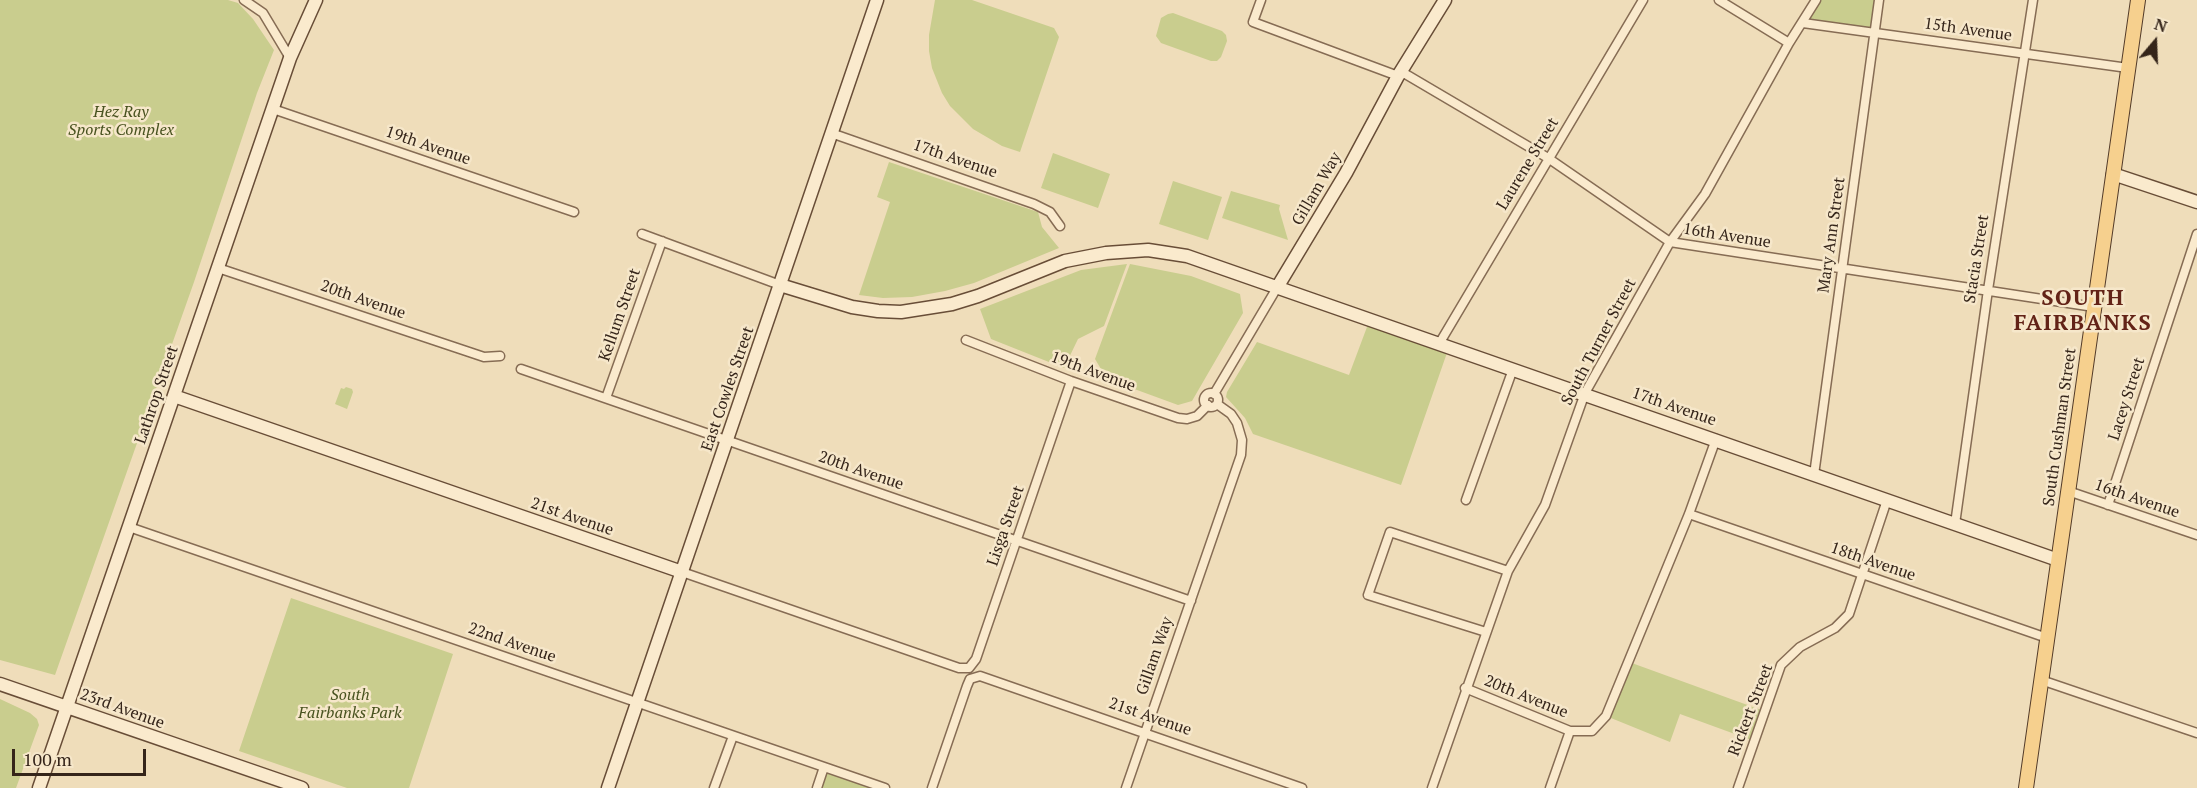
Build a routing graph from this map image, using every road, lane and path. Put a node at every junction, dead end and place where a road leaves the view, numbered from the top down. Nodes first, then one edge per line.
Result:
1 (244, 0) edge
2 (316, 0) edge
3 (876, 0) edge
4 (1261, 0) edge
5 (1445, 0) edge
6 (1643, 0) edge
7 (1719, 0) edge
8 (1816, 0) edge
9 (1879, 0) edge
10 (2033, 0) edge
11 (2138, 0) edge
12 (1803, 23) junction
13 (1875, 33) junction
14 (1789, 43) junction
15 (2026, 55) junction
16 (290, 58) junction
17 (2128, 68) junction
18 (1400, 74) junction
19 (273, 109) junction
20 (831, 133) junction
21 (1548, 158) junction
22 (2113, 174) junction
23 (2197, 202) edge
24 (574, 212) dead end
25 (1060, 226) dead end
26 (642, 234) dead end
27 (2197, 234) edge
28 (662, 241) junction
29 (1670, 243) junction
30 (218, 268) junction
31 (1842, 268) junction
32 (780, 285) junction
33 (1278, 286) junction
34 (1988, 290) junction
35 (2094, 307) junction
36 (966, 340) dead end
37 (1439, 344) junction
38 (500, 356) dead end
39 (520, 369) dead end
40 (1513, 369) junction
41 (1071, 381) junction
42 (1585, 393) junction
43 (174, 396) junction
44 (606, 398) junction
45 (1212, 404) junction
46 (1716, 439) junction
47 (728, 440) junction
48 (1814, 474) junction
49 (2068, 491) junction
50 (1466, 500) dead end
51 (1887, 500) junction
52 (2108, 505) junction
53 (1689, 514) junction
54 (1955, 524) junction
55 (129, 527) junction
56 (2197, 535) edge
57 (1017, 541) junction
58 (2058, 560) junction
59 (682, 572) junction
60 (1508, 572) junction
61 (1863, 575) junction
62 (1191, 601) junction
63 (1486, 632) junction
64 (2047, 638) junction
65 (959, 668) joint
66 (2041, 680) junction
67 (0, 684) edge
68 (1465, 688) junction
69 (637, 702) junction
70 (67, 707) junction
71 (1570, 731) junction
72 (1145, 733) junction
73 (2197, 733) edge
74 (733, 735) junction
75 (824, 767) junction
76 (39, 788) edge
77 (302, 788) edge
78 (608, 788) edge
79 (714, 788) edge
80 (817, 788) edge
81 (885, 788) edge
82 (932, 788) edge
83 (1126, 788) edge
84 (1302, 788) edge
85 (1432, 788) edge
86 (1550, 788) edge
87 (1738, 788) edge
88 (2026, 788) edge

1 - 16 street
2 - 16 street, Lathrop Street
3 - 20 street, East Cowles Street
4 - 18 street, 16th Avenue
5 - 18 street, Gillam Way
6 - 21 street, Laurene Street
7 - 14 street
8 - 12 street, South Turner Street
9 - 13 street, Mary Ann Street
10 - 15 street, Stacia Street
11 - 17 main road, South Cushman Street
12 - 13 street, 15th Avenue
12 - 14 street, South Turner Street
13 - 15 street, 15th Avenue
13 - 31 street, Mary Ann Street
14 - 29 street, South Turner Street
15 - 17 street, 15th Avenue
15 - 34 street, Stacia Street
16 - 19 street, Lathrop Street
17 - 22 main road, South Cushman Street
18 - 21 street, 16th Avenue
18 - 33 street, Gillam Way
19 - 24 street, 19th Avenue
19 - 30 street, Lathrop Street
20 - 25 street, 17th Avenue
20 - 32 street, East Cowles Street
21 - 29 street, 16th Avenue
21 - 37 street, Laurene Street
22 - 23 street
22 - 35 main road, South Cushman Street
26 - 28 street
27 - 52 street, Lacey Street
28 - 32 street
28 - 44 street, Kellum Street
29 - 31 street, 16th Avenue
29 - 42 street, South Turner Street
30 - 38 street, 20th Avenue
30 - 43 street, Lathrop Street
31 - 34 street, 16th Avenue
31 - 48 street, Mary Ann Street
32 - 33 street, 17th Avenue
32 - 47 street, East Cowles Street
33 - 37 street, 17th Avenue
33 - 45 street, Gillam Way
34 - 35 street, 16th Avenue
34 - 54 street, Stacia Street
35 - 49 main road, South Cushman Street
36 - 41 street, 19th Avenue
37 - 40 street, 17th Avenue
39 - 44 street, 20th Avenue
40 - 42 street, 17th Avenue
40 - 50 street
41 - 45 street, 19th Avenue
41 - 57 street, Lisga Street
42 - 46 street, 17th Avenue
42 - 60 street, South Turner Street
43 - 55 street, Lathrop Street
43 - 59 street, 21st Avenue
44 - 47 street, 20th Avenue
45 - 62 street, Gillam Way
46 - 48 street, 17th Avenue
46 - 53 street
47 - 57 street, 20th Avenue
47 - 59 street, East Cowles Street
48 - 51 street, 17th Avenue
49 - 52 street, 16th Avenue
49 - 58 main road, South Cushman Street
51 - 54 street, 17th Avenue
51 - 61 street, Rickert Street
52 - 56 street, 16th Avenue
53 - 61 street, 18th Avenue
53 - 71 street, 20th Avenue
54 - 58 street, 17th Avenue
55 - 69 street, 22nd Avenue
55 - 70 street, Lathrop Street
57 - 62 street, 20th Avenue
57 - 65 street, Lisga Street
58 - 64 main road, South Cushman Street
59 - 65 street, 21st Avenue
59 - 69 street, East Cowles Street
60 - 63 street, South Turner Street
60 - 63 street
61 - 64 street, 18th Avenue
61 - 87 street, Rickert Street
62 - 72 street, Gillam Way
63 - 68 street, South Turner Street
64 - 66 main road, South Cushman Street
66 - 73 street
66 - 88 main road, South Cushman Street
67 - 70 street, 23rd Avenue
68 - 71 street, 20th Avenue
68 - 85 street, South Turner Street
69 - 74 street, 22nd Avenue
69 - 78 street, East Cowles Street
70 - 76 street, Lathrop Street
70 - 77 street, 23rd Avenue
71 - 86 street
72 - 82 street, 21st Avenue
72 - 83 street, Gillam Way
72 - 84 street, 21st Avenue
74 - 75 street, 22nd Avenue
74 - 79 street
75 - 80 street
75 - 81 street, 22nd Avenue

